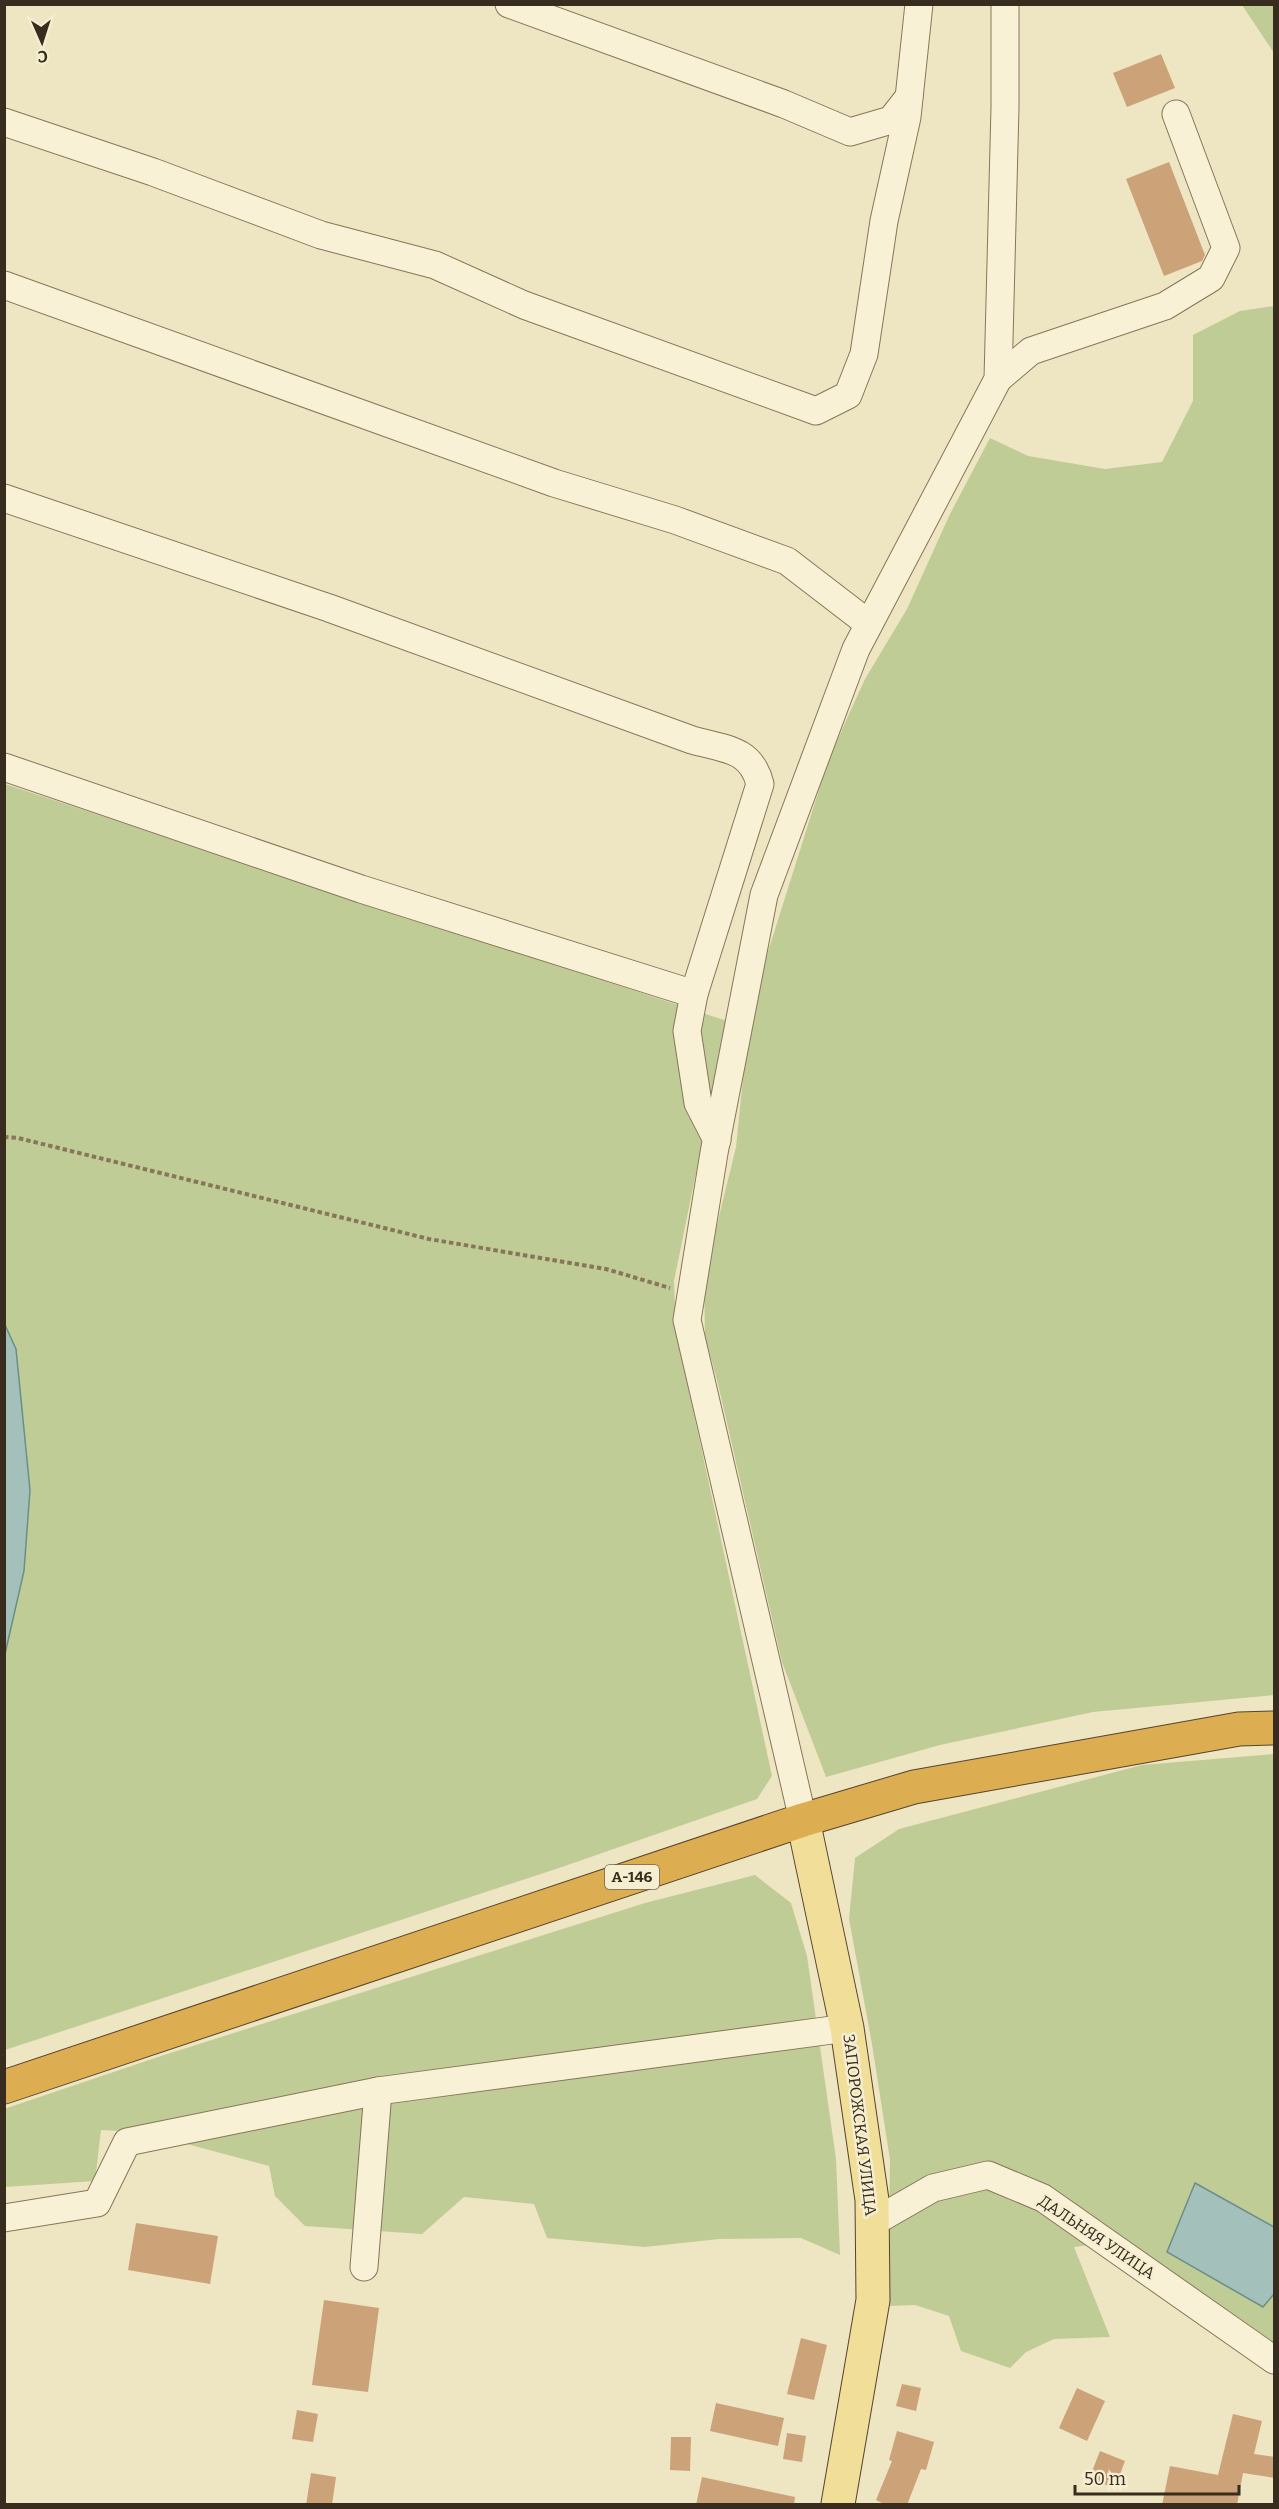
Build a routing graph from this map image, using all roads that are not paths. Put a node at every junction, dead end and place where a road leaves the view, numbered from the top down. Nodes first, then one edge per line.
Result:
1 (509, 4) edge
2 (919, 4) edge
3 (1005, 4) edge
4 (909, 97) junction
5 (1176, 114) dead end
6 (4, 122) edge
7 (4, 285) edge
8 (998, 379) junction
9 (4, 498) edge
10 (869, 624) junction
11 (4, 767) edge
12 (694, 994) junction
13 (717, 1140) junction
14 (1275, 1728) edge
15 (803, 1820) junction
16 (847, 2028) junction
17 (4, 2087) edge
18 (378, 2091) junction
19 (4, 2218) edge
20 (872, 2223) junction
21 (364, 2267) dead end
22 (1275, 2360) edge
23 (838, 2505) edge

1 - 4 street
2 - 4 street
3 - 8 street
4 - 6 street
5 - 8 street
7 - 10 street
8 - 10 street
9 - 12 street
10 - 13 street
11 - 12 street
12 - 13 street
13 - 15 street
14 - 15 highway, А-146
15 - 16 main road, ЗАПОРОЖСКАЯ УЛИЦА
15 - 17 highway, А-146
16 - 18 street
16 - 20 main road, ЗАПОРОЖСКАЯ УЛИЦА
18 - 19 street
18 - 21 street
20 - 22 street, ДАЛЬНЯЯ УЛИЦА
20 - 23 main road, ЗАПОРОЖСКАЯ УЛИЦА

